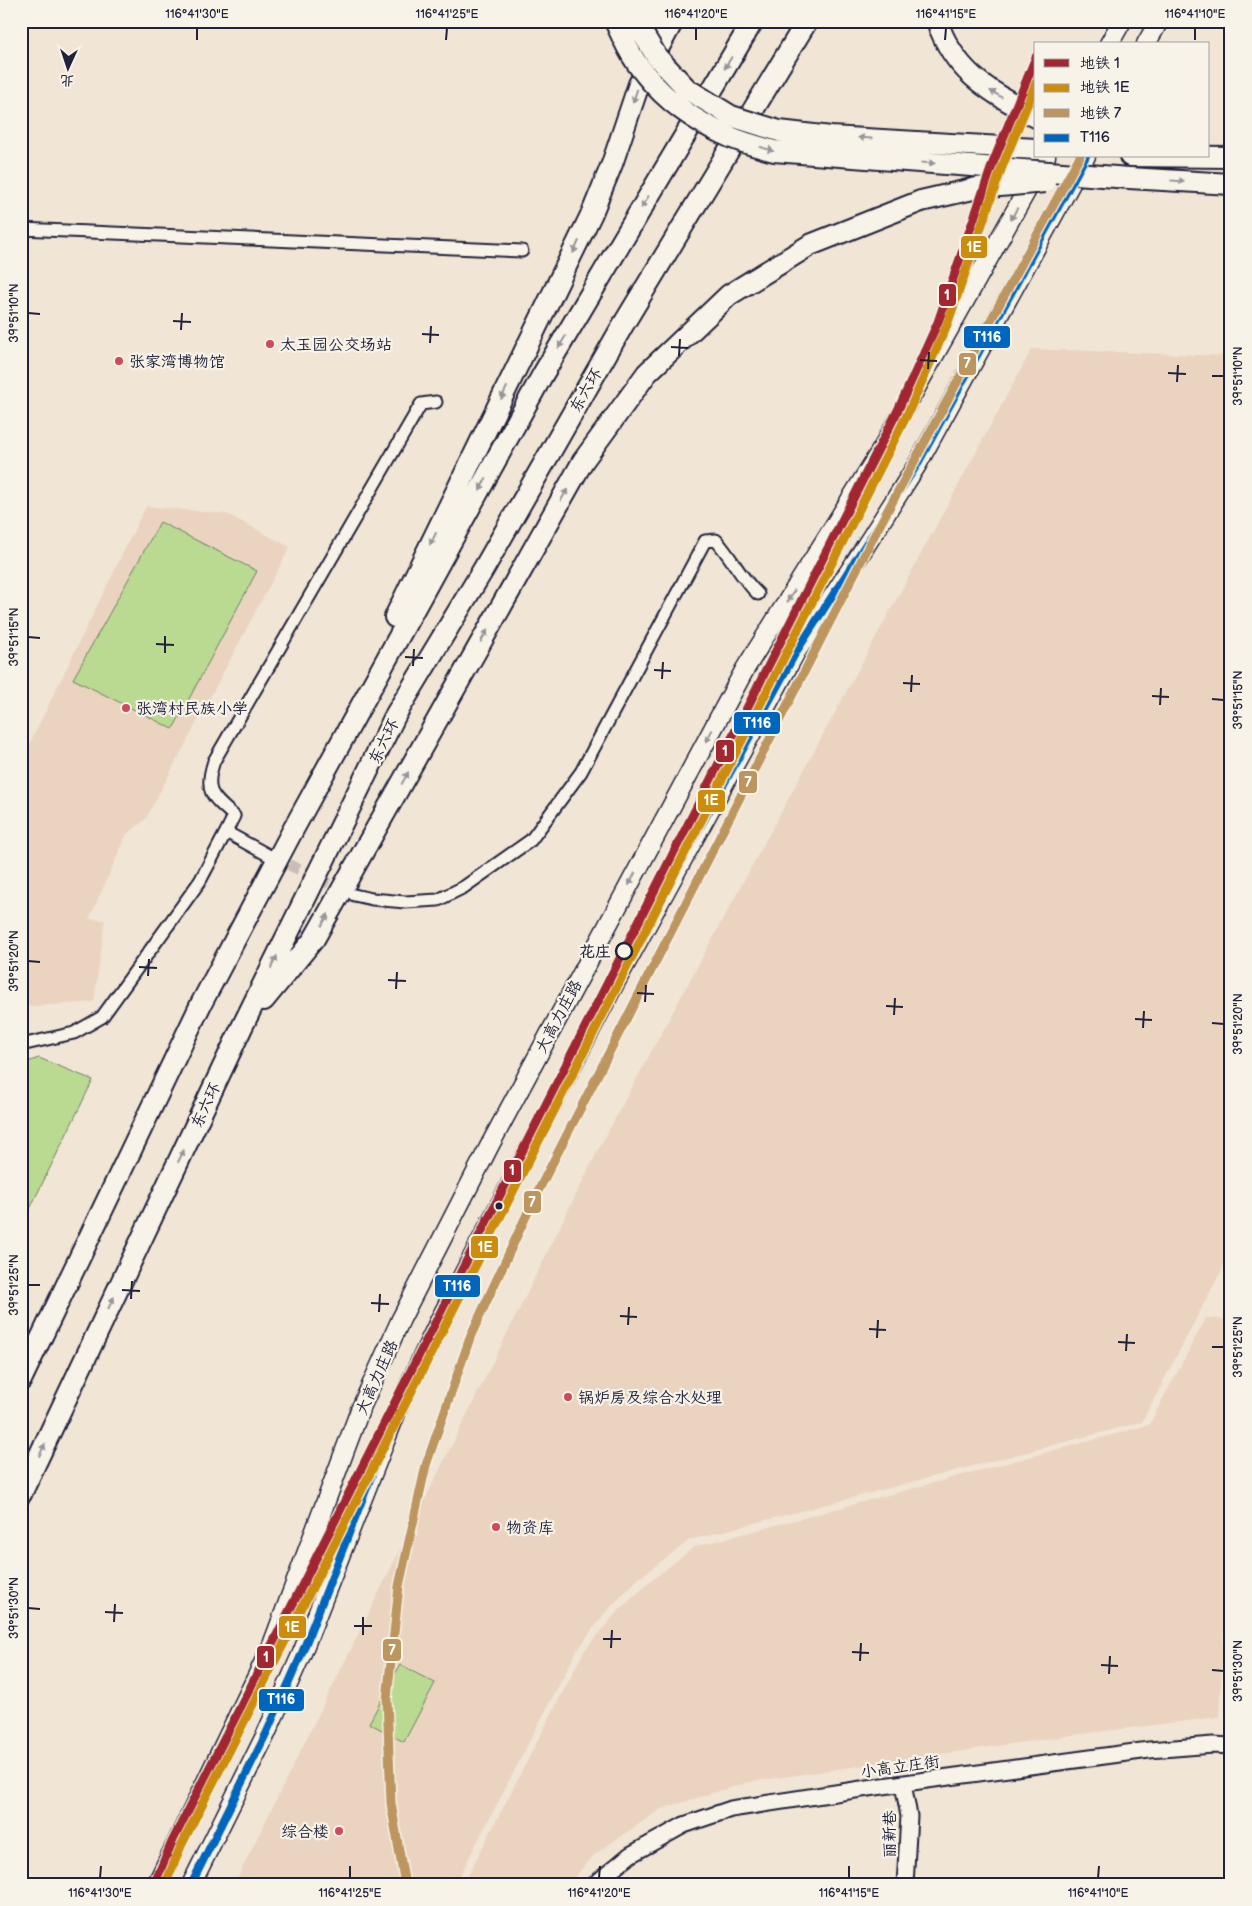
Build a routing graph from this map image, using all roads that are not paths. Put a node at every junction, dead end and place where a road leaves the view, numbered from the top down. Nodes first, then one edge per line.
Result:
1 (615, 21) edge
2 (635, 21) edge
3 (673, 21) edge
4 (753, 21) edge
5 (807, 21) edge
6 (937, 21) edge
7 (1122, 21) edge
8 (1159, 21) edge
9 (1110, 42) edge
10 (1147, 42) edge
11 (1034, 116) edge
12 (1034, 149) edge
13 (1210, 152) edge
14 (1210, 156) edge
15 (1230, 156) edge
16 (1045, 158) edge
17 (1085, 158) edge
18 (1129, 178) junction
19 (1231, 184) edge
20 (21, 229) edge
21 (522, 251) dead end
22 (436, 402) dead end
23 (758, 594) dead end
24 (294, 828) junction
25 (226, 832) junction
26 (268, 855) tunnel mouth
27 (354, 895) tunnel mouth
28 (242, 1027) junction
29 (21, 1045) edge
30 (21, 1380) edge
31 (21, 1494) edge
32 (1231, 1746) edge
33 (903, 1784) junction
34 (156, 1885) edge
35 (191, 1885) edge
36 (594, 1885) edge
37 (905, 1885) edge

1 -> 18 highway, bridge
12 -> 2 highway, bridge
3 -> 24 highway
4 -> 24 highway
28 -> 5 highway, 东六环
11 -> 6 highway
7 - 9 main road
8 - 10 main road
13 - 15 highway
14 - 15 highway
16 -> 34 main road, 大高力庄路
17 - 35 main road, 大高力庄路
18 -> 19 highway
28 -> 18 highway, bridge
20 - 21 street
22 - 25 street
23 - 27 street
24 - 30 highway
25 - 26 street
25 - 29 street
31 -> 28 highway, 东六环
32 - 33 street, 小高立庄街
33 - 36 street, 小高立庄街
33 - 37 street, 丽新巷

